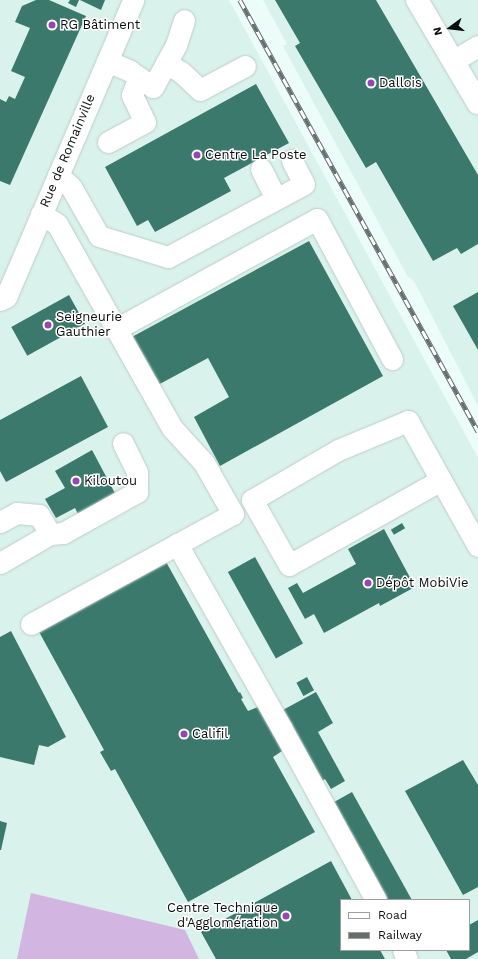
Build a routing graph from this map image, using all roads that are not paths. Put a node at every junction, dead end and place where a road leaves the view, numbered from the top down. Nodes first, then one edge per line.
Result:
1 (133, 0) edge
2 (417, 0) edge
3 (184, 20) dead end
4 (476, 49) edge
5 (107, 61) junction
6 (453, 61) junction
7 (166, 63) junction
8 (245, 66) dead end
9 (139, 77) junction
10 (478, 103) edge
11 (108, 142) dead end
12 (292, 160) dead end
13 (261, 168) dead end
14 (58, 175) junction
15 (276, 198) junction
16 (41, 214) junction
17 (0, 300) edge
18 (116, 329) junction
19 (392, 359) dead end
20 (124, 443) dead end
21 (441, 480) junction
22 (0, 522) edge
23 (50, 534) junction
24 (177, 544) junction
25 (478, 546) edge
26 (0, 563) edge
27 (30, 624) dead end
28 (375, 899) edge

1 - 5 street, Rue de Romainville
2 - 6 main road
3 - 7 street
4 - 6 street
5 - 9 street
5 - 14 street, Rue de Romainville
6 - 10 main road
7 - 8 street
7 - 9 street
9 - 11 street
12 - 15 street
13 - 15 street
14 - 15 street
14 - 16 street, Rue de Romainville
16 - 17 street, Rue de Romainville
16 - 18 street
18 - 19 street
18 - 24 street
20 - 23 street
21 - 21 street
21 - 25 street
22 - 23 street
23 - 26 street
24 - 27 street
24 - 28 street

